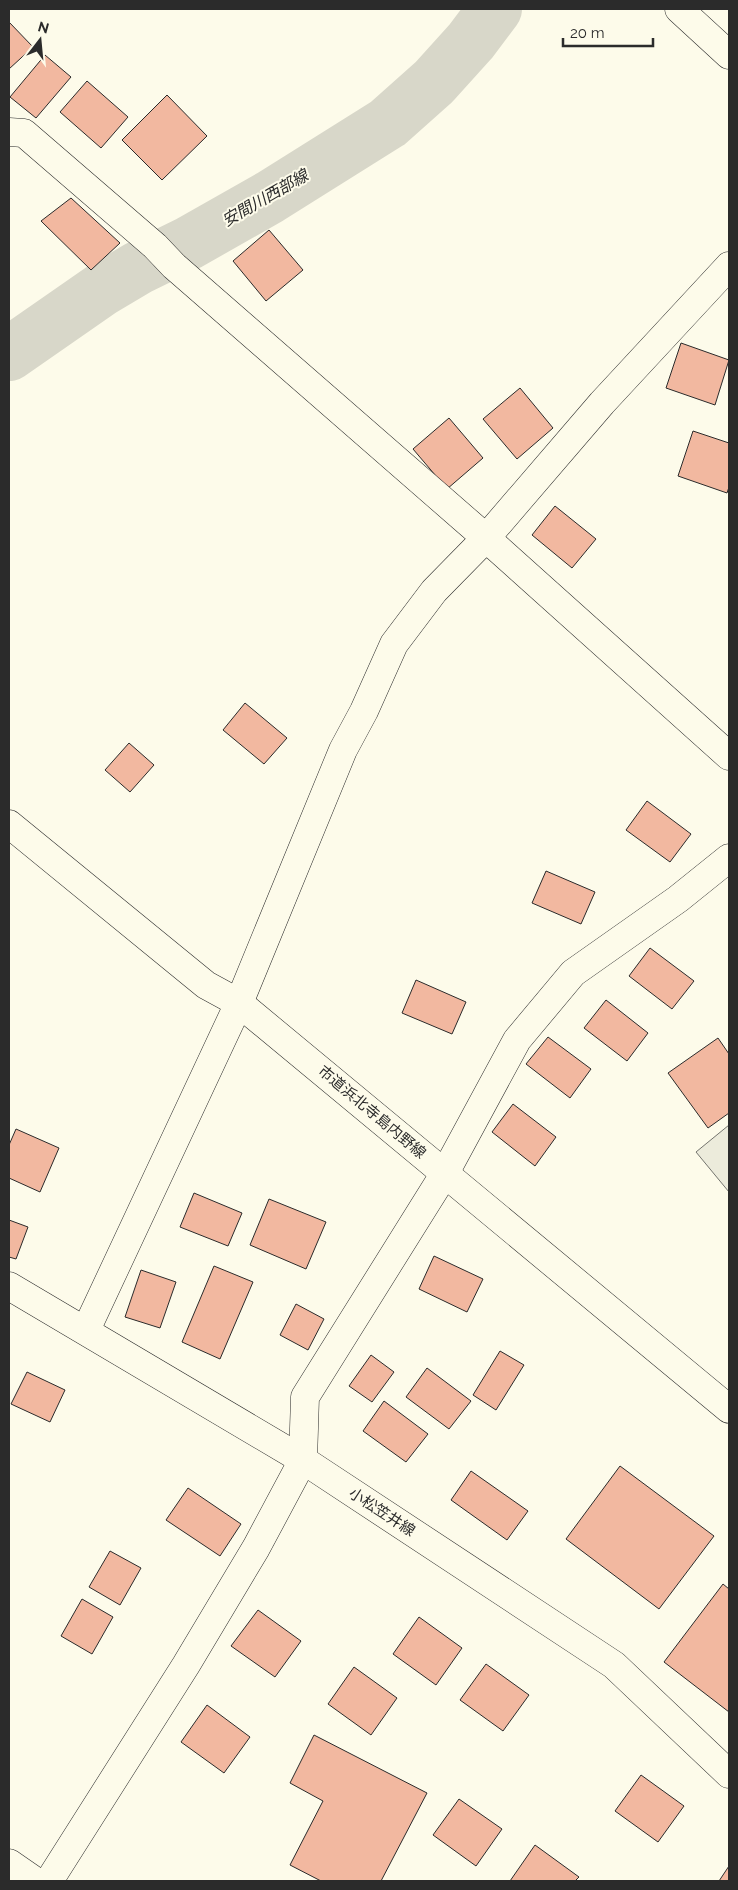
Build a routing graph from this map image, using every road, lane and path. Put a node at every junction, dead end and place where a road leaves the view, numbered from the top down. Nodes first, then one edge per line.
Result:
1 (679, 9) edge
2 (729, 55) edge
3 (9, 132) edge
4 (729, 266) edge
5 (486, 538) junction
6 (729, 756) edge
7 (9, 824) edge
8 (729, 858) edge
9 (239, 1003) junction
10 (445, 1173) junction
11 (9, 1286) edge
12 (86, 1330) junction
13 (729, 1409) edge
14 (303, 1460) junction
15 (729, 1774) edge
16 (9, 1862) edge
17 (35, 1881) edge
18 (49, 1881) edge

1 - 2 street
3 - 5 street
4 - 5 street
5 - 6 street
5 - 9 street
7 - 9 street, 市道浜北寺島内野線
8 - 10 street
9 - 10 street, 市道浜北寺島内野線
9 - 12 street
10 - 13 street, 市道浜北寺島内野線
10 - 14 street
11 - 12 street, 小松笠井線
12 - 14 street, 小松笠井線
14 - 15 street, 小松笠井線
14 - 18 street
16 - 17 street

